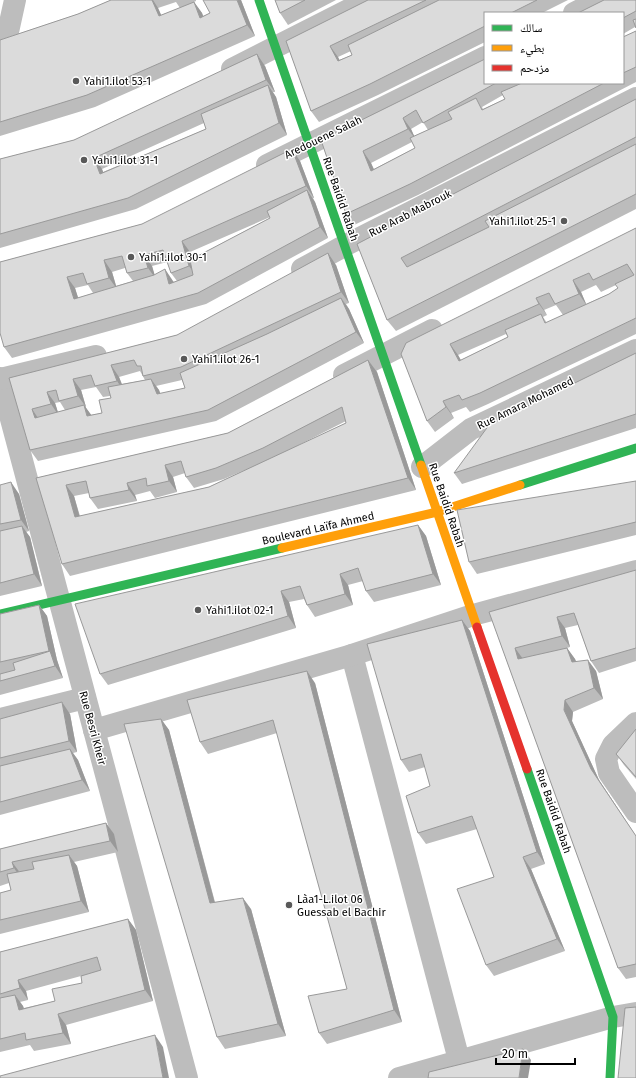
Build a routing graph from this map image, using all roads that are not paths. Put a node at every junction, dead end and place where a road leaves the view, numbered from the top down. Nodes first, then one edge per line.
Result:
1 (16, 0) edge
2 (259, 0) edge
3 (368, 0) edge
4 (600, 0) edge
5 (576, 12) edge
6 (27, 34) edge
7 (3, 40) edge
8 (276, 48) junction
9 (484, 57) edge
10 (214, 78) edge
11 (636, 98) edge
12 (309, 144) junction
13 (252, 172) edge
14 (344, 246) junction
15 (283, 279) edge
16 (453, 320) edge
17 (636, 350) edge
18 (113, 352) edge
19 (382, 355) junction
20 (0, 379) edge
21 (327, 384) edge
22 (636, 448) edge
23 (422, 467) junction
24 (49, 475) edge
25 (17, 482) junction
26 (437, 512) junction
27 (636, 571) edge
28 (59, 600) junction
29 (0, 614) edge
30 (473, 615) junction
31 (352, 655) junction
32 (85, 698) junction
33 (0, 719) edge
34 (636, 723) edge
35 (94, 730) junction
36 (636, 812) edge
37 (636, 1013) edge
38 (613, 1017) junction
39 (459, 1060) junction
40 (412, 1076) edge
41 (187, 1078) edge
42 (610, 1078) edge

1 - 7 street
2 - 8 street, Rue Baidid Rabah
3 - 8 street
4 - 5 street
6 - 7 street
8 - 10 street
8 - 12 street, Rue Baidid Rabah
9 - 12 street, Aredouene Salah
11 - 14 street, Rue Arab Mabrouk
12 - 13 street, Aredouene Salah
12 - 14 street, Rue Baidid Rabah
14 - 15 street, Rue Arab Mabrouk
14 - 19 street, Rue Baidid Rabah
16 - 19 street
17 - 23 street, Rue Amara Mohamed
18 - 20 street
19 - 21 street
19 - 23 street, Rue Baidid Rabah
20 - 25 street, Rue Besri Kheir
22 - 26 street, Boulevard Laïfa Ahmed
23 - 26 street, Rue Baidid Rabah
24 - 25 street
25 - 28 street, Rue Besri Kheir
26 - 28 street, Boulevard Laïfa Ahmed
26 - 30 street, Rue Baidid Rabah
27 - 30 street
28 - 29 street, Boulevard Laïfa Ahmed
28 - 32 street, Rue Besri Kheir
30 - 31 street
30 - 38 street, Rue Baidid Rabah
31 - 35 street
31 - 39 street
32 - 33 street
32 - 35 street, Rue Besri Kheir
34 - 36 street
35 - 41 street, Rue Besri Kheir
37 - 38 street
38 - 39 street
38 - 42 street
39 - 40 street

